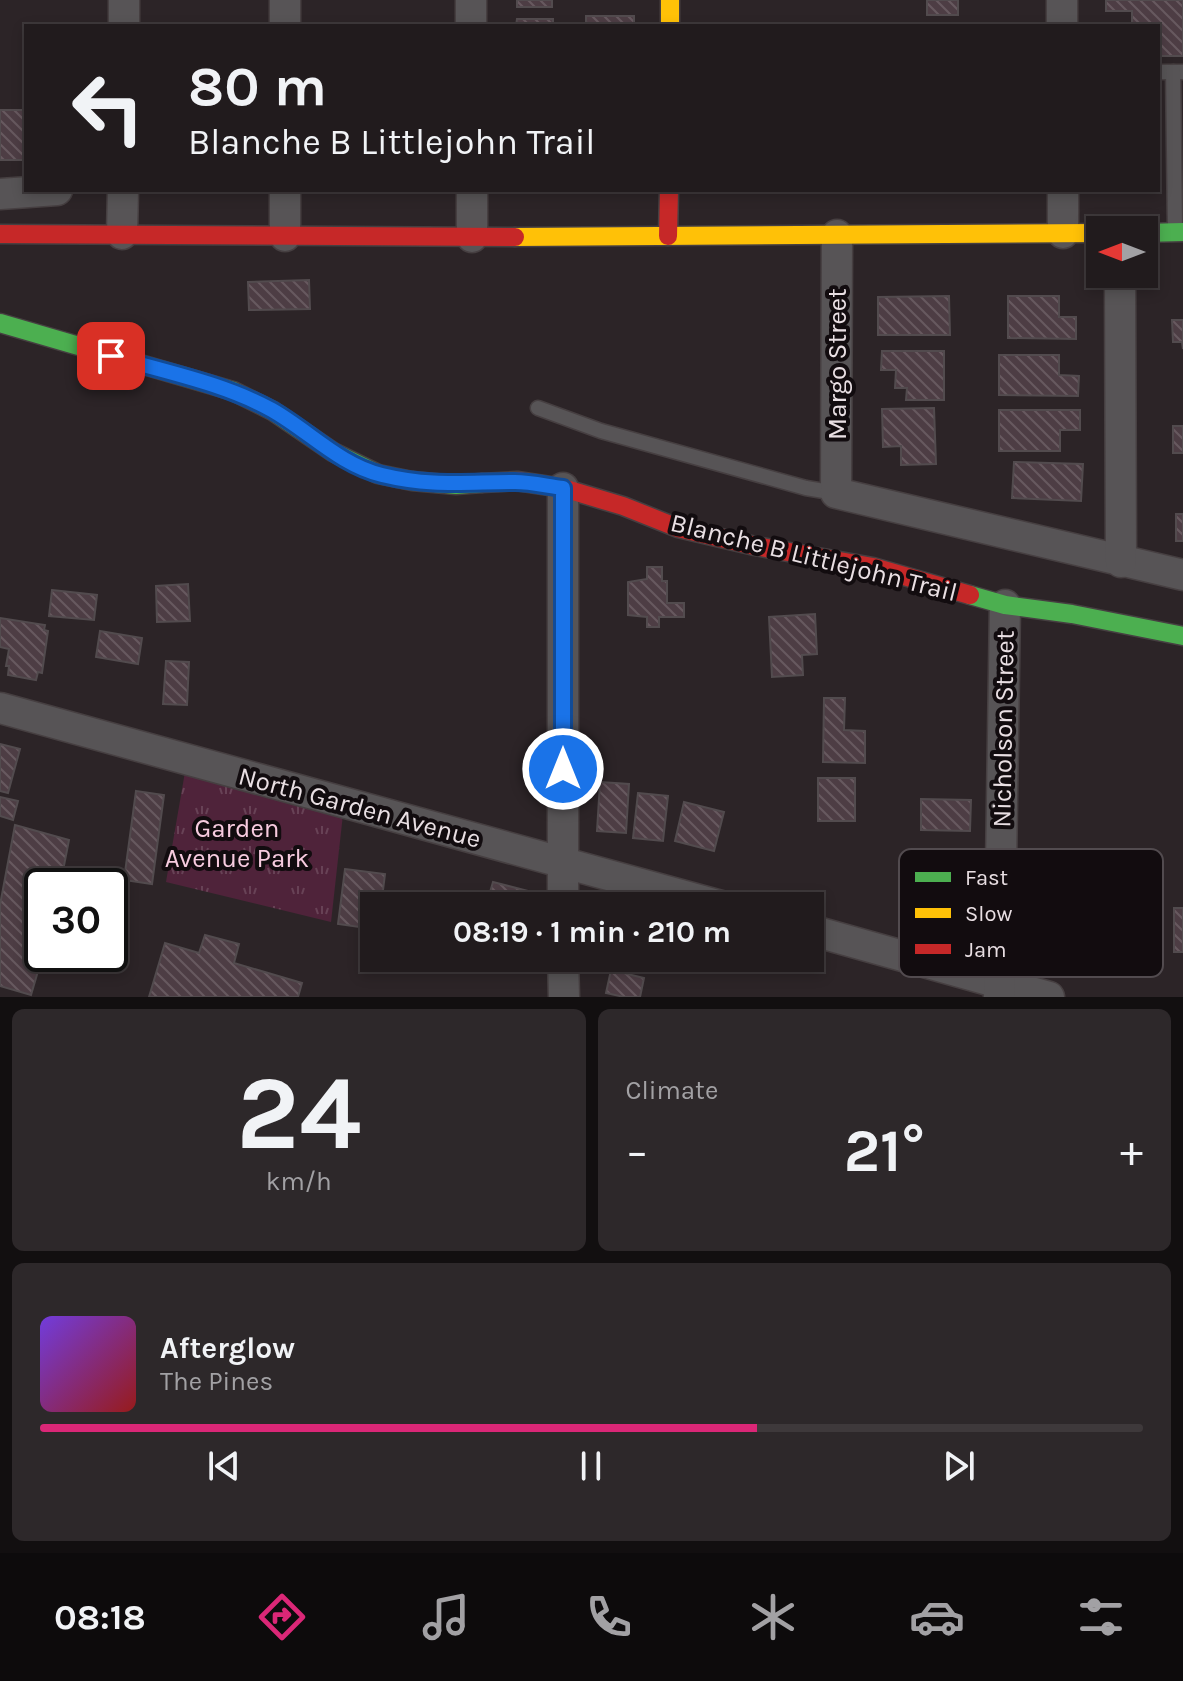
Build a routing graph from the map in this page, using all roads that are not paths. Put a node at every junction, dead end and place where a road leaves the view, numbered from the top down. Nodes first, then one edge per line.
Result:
1 (124, 0) edge
2 (285, 0) edge
3 (471, 0) edge
4 (670, 0) edge
5 (1062, 0) edge
6 (124, 24) edge
7 (285, 24) edge
8 (471, 24) edge
9 (670, 24) edge
10 (1062, 24) edge
11 (1171, 72) edge
12 (28, 192) edge
13 (123, 192) edge
14 (285, 192) edge
15 (472, 192) edge
16 (669, 192) edge
17 (1063, 192) edge
18 (0, 194) edge
19 (1179, 232) edge
20 (1063, 233) junction
21 (1086, 233) edge
22 (1158, 233) edge
23 (0, 234) edge
24 (122, 234) junction
25 (837, 235) junction
26 (285, 236) junction
27 (668, 236) junction
28 (472, 237) junction
29 (1120, 288) edge
30 (0, 323) edge
31 (538, 408) dead end
32 (563, 488) junction
33 (836, 493) junction
34 (1121, 562) junction
35 (1183, 575) edge
36 (1005, 605) junction
37 (1183, 636) edge
38 (0, 708) edge
39 (1001, 849) edge
40 (562, 863) junction
41 (563, 892) edge
42 (669, 892) edge
43 (824, 934) edge
44 (899, 958) edge
45 (563, 972) edge
46 (961, 977) edge
47 (999, 989) edge
48 (564, 997) edge
49 (1049, 997) edge

1 - 6 street
2 - 7 street
3 - 8 street
4 - 9 street
5 - 10 street
11 - 19 lane
12 - 18 street
13 - 24 street
14 - 26 street
15 - 28 street
16 - 27 street
17 - 20 street
19 - 22 street
20 - 21 street
20 - 25 street
23 - 24 street
24 - 26 street
25 - 27 street
25 - 33 street, Margo Street
26 - 28 street
27 - 28 street
29 - 34 street
30 - 32 street, Blanche B Littlejohn Trail
31 - 33 lane
32 - 36 street, Blanche B Littlejohn Trail
32 - 40 street
33 - 34 street
34 - 35 street
36 - 37 street, Blanche B Littlejohn Trail
36 - 39 street, Nicholson Street
38 - 40 street, North Garden Avenue
40 - 41 street
40 - 42 street, North Garden Avenue
43 - 44 street
45 - 48 street
46 - 47 street
47 - 49 street

